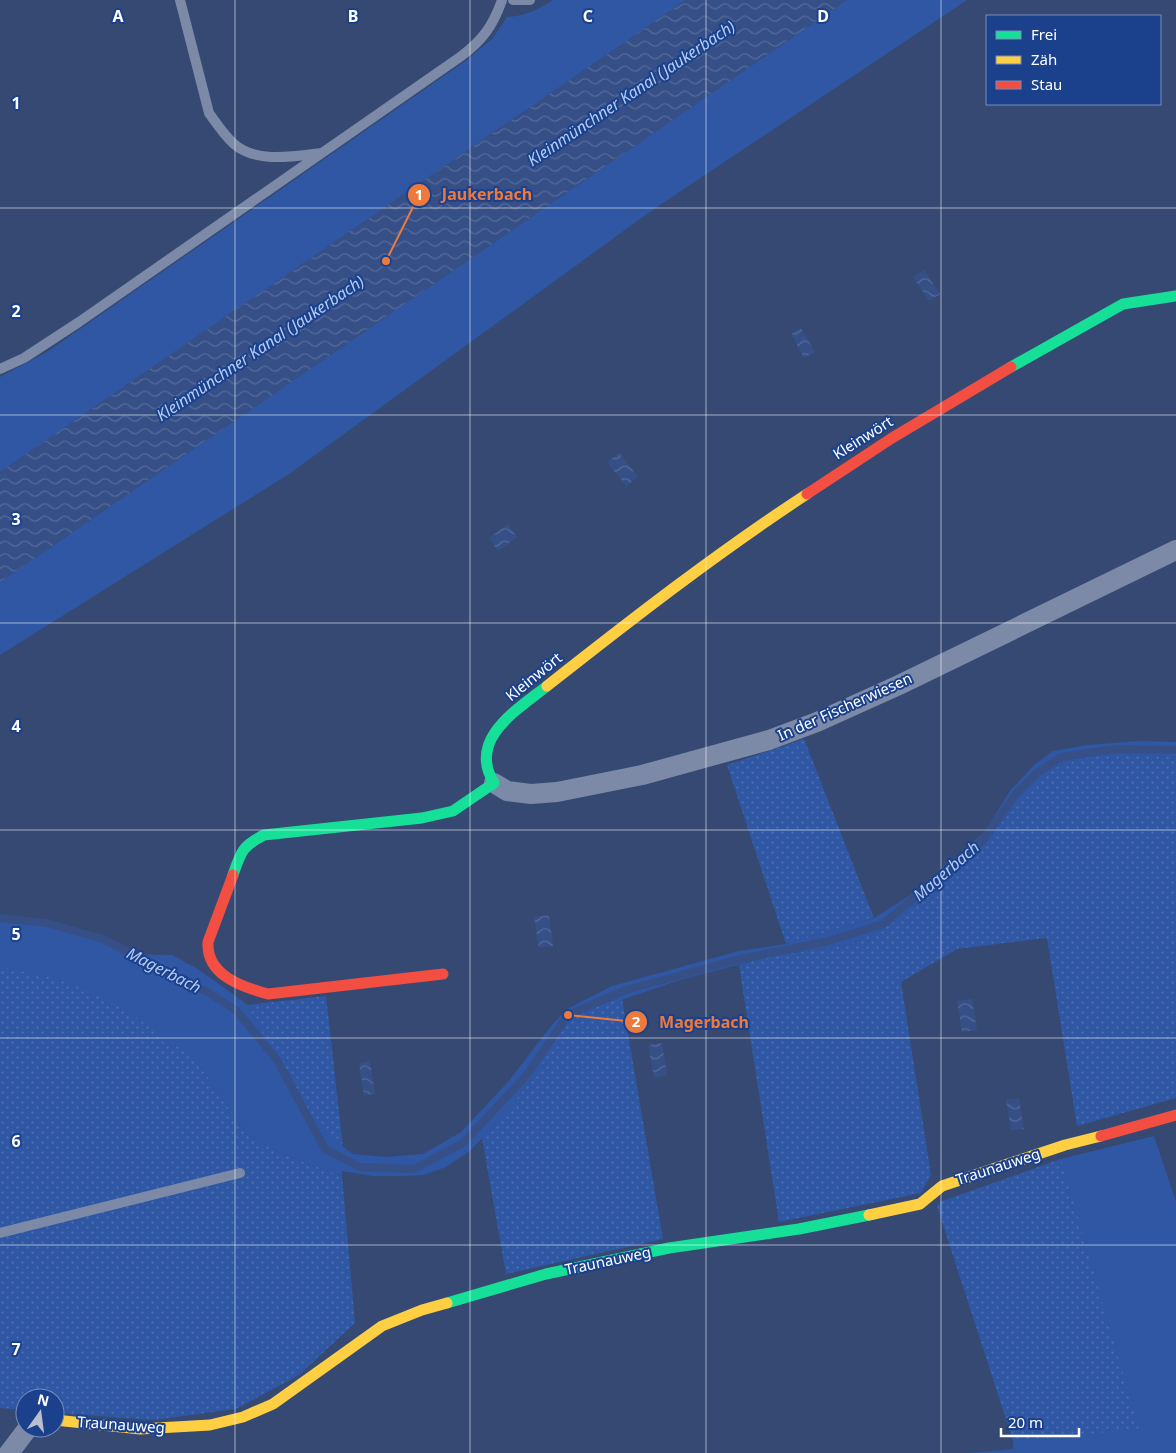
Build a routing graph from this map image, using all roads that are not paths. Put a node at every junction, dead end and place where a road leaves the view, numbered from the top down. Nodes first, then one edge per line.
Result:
1 (180, 0) edge
2 (502, 0) edge
3 (513, 0) edge
4 (530, 0) edge
5 (323, 153) junction
6 (1176, 296) edge
7 (0, 369) edge
8 (1176, 550) edge
9 (494, 783) junction
10 (443, 974) dead end
11 (1176, 1114) edge
12 (240, 1173) dead end
13 (0, 1233) edge
14 (65, 1421) edge
15 (20, 1438) edge
16 (9, 1453) edge

1 - 5 lane
2 - 5 lane
3 - 4 lane
5 - 7 lane
6 - 9 street, Kleinwört
8 - 9 street, In der Fischerwiesen
9 - 10 street
11 - 14 street, Traunauweg
12 - 13 lane
15 - 16 street

